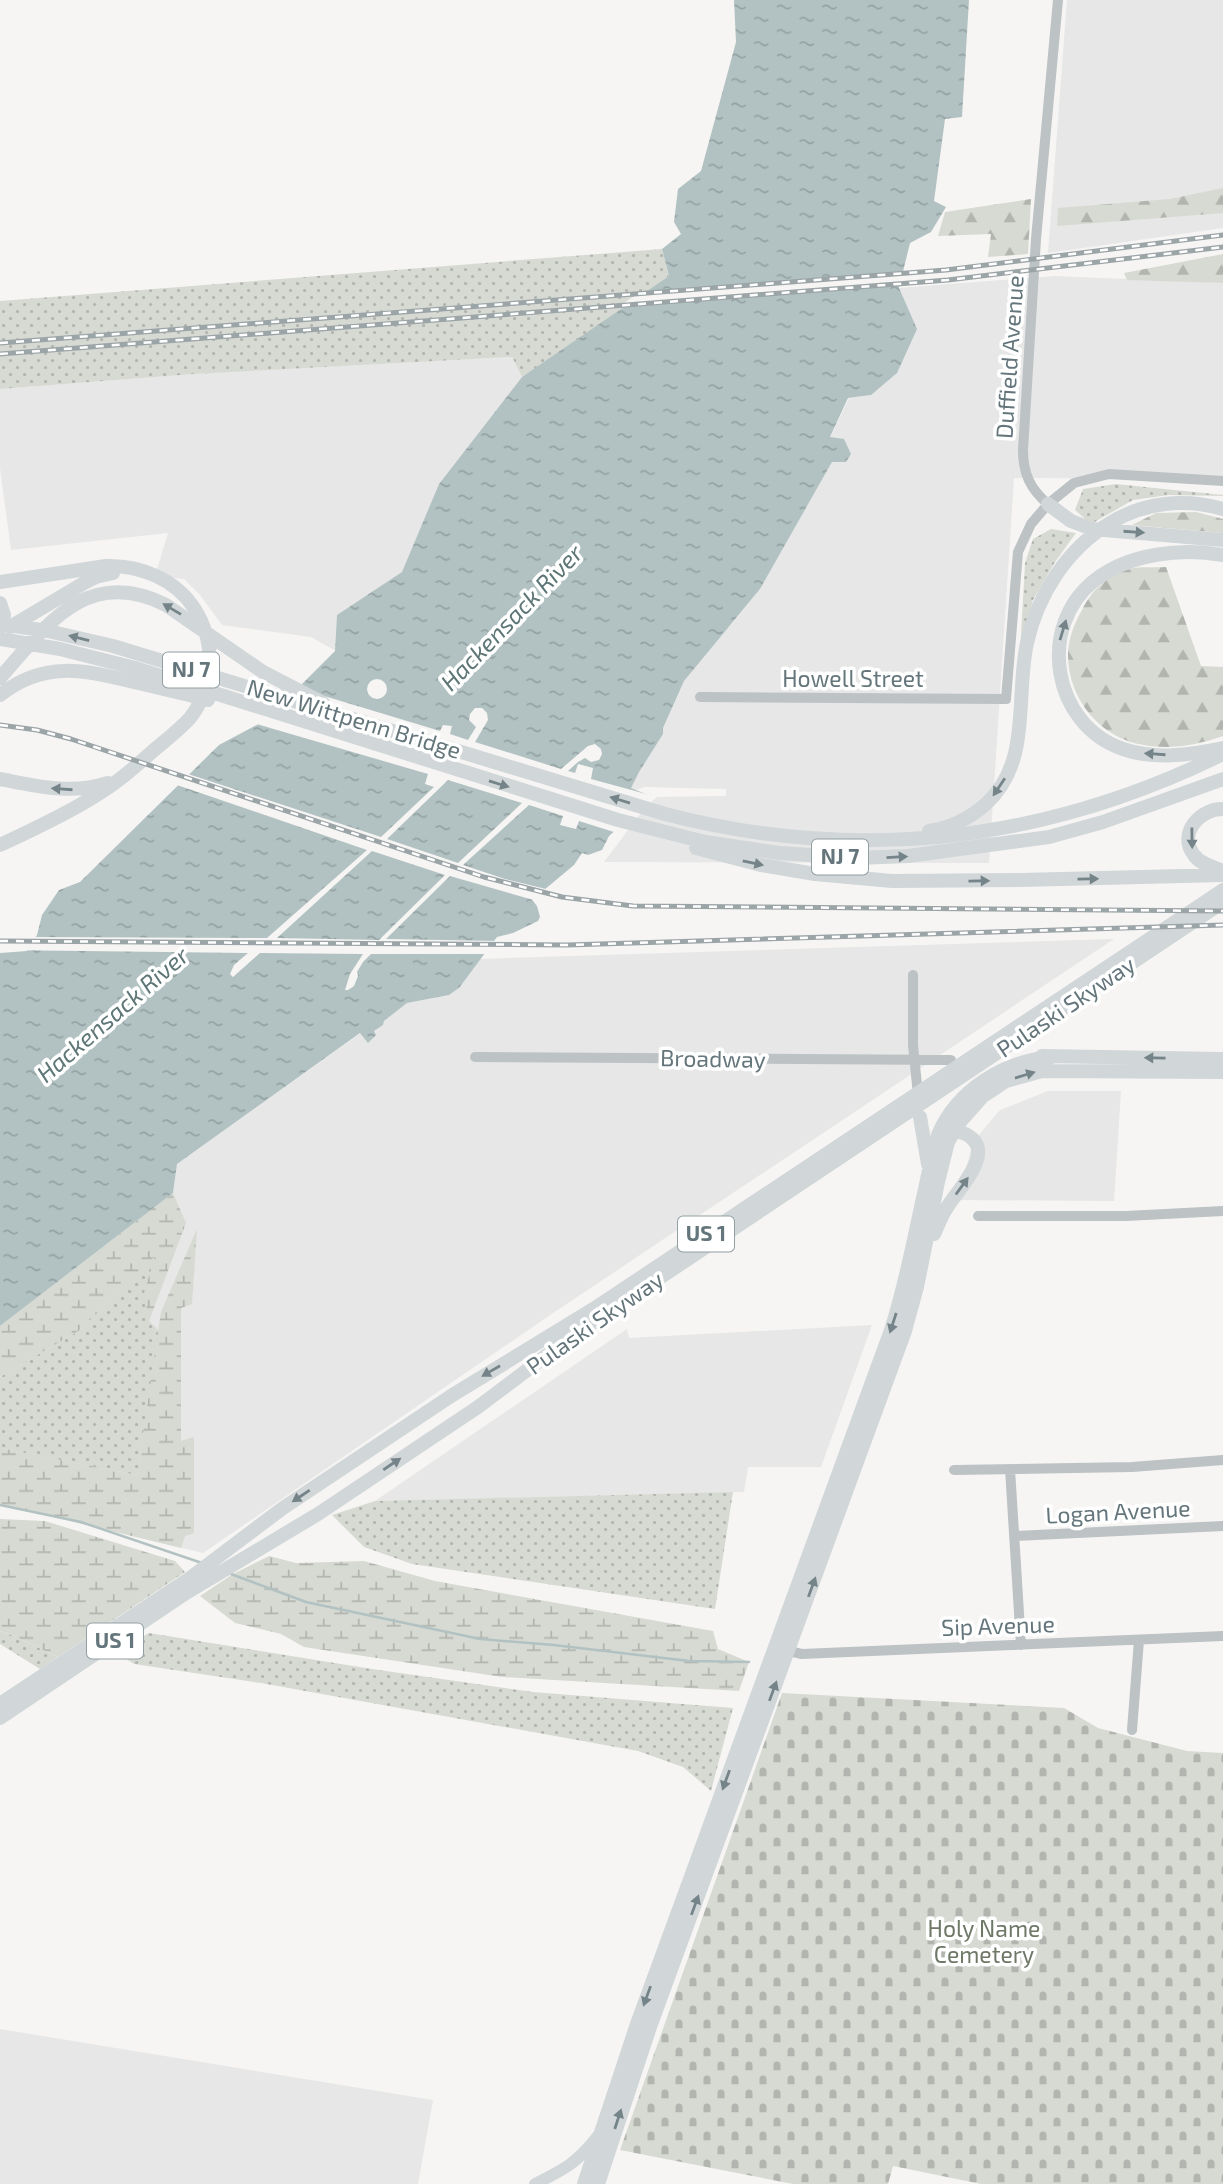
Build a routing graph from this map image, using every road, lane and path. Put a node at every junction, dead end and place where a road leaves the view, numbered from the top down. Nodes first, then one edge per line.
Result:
1 (1058, 0) edge
2 (1223, 481) edge
3 (1048, 505) junction
4 (1223, 509) edge
5 (1223, 540) edge
6 (1223, 555) edge
7 (155, 576) junction
8 (0, 582) edge
9 (0, 603) edge
10 (0, 628) edge
11 (0, 639) edge
12 (0, 678) edge
13 (0, 695) edge
14 (700, 696) dead end
15 (285, 716) junction
16 (380, 726) junction
17 (1223, 748) edge
18 (1223, 754) edge
19 (1223, 765) edge
20 (122, 778) junction
21 (0, 779) edge
22 (1196, 779) junction
23 (1223, 779) edge
24 (1223, 809) edge
25 (618, 820) junction
26 (883, 839) junction
27 (0, 845) edge
28 (1223, 873) edge
29 (1223, 890) edge
30 (1223, 902) edge
31 (913, 975) dead end
32 (475, 1057) dead end
33 (1052, 1057) junction
34 (1223, 1059) edge
35 (951, 1060) junction
36 (915, 1061) junction
37 (1223, 1072) edge
38 (959, 1103) junction
39 (920, 1117) junction
40 (948, 1129) junction
41 (929, 1170) junction
42 (1223, 1211) edge
43 (978, 1216) dead end
44 (921, 1268) junction
45 (1223, 1460) edge
46 (1010, 1469) junction
47 (954, 1470) dead end
48 (1223, 1526) edge
49 (1014, 1536) junction
50 (1223, 1636) edge
51 (1139, 1640) junction
52 (1021, 1644) junction
53 (781, 1649) junction
54 (0, 1704) edge
55 (0, 1718) edge
56 (1132, 1730) dead end
57 (599, 2135) junction
58 (535, 2184) edge
59 (584, 2184) edge
60 (598, 2184) edge

1 - 3 street, Duffield Avenue
2 - 3 street
3 -> 5 highway
3 - 14 street, Howell Street
4 -> 26 highway
17 -> 6 highway
7 - 8 highway
7 - 10 highway
7 - 20 highway
9 - 10 highway
16 -> 10 highway, New Wittpenn Bridge / NJ 7
11 - 15 highway, New Wittpenn Bridge / NJ 7
16 -> 12 highway
13 - 15 highway
15 -> 25 highway, New Wittpenn Bridge / NJ 7
26 -> 16 highway, New Wittpenn Bridge / NJ 7
18 - 22 highway, NJ 7
19 - 22 highway, NJ 7
20 -> 21 highway
20 - 27 highway
22 - 23 highway
25 -> 22 highway, New Wittpenn Bridge / NJ 7
22 - 26 highway, NJ 7
24 -> 28 highway
25 -> 28 highway
29 -> 54 highway, Pulaski Skyway / US 1
55 -> 30 highway, Pulaski Skyway / US 1
31 - 36 street
32 - 36 street, Broadway
34 -> 33 highway
33 - 35 highway
33 - 38 highway
35 - 36 street, Broadway
35 - 38 highway
36 - 39 street
40 -> 37 highway
38 - 40 highway
39 - 40 street
39 - 41 highway
40 - 41 highway
40 - 44 highway
44 -> 40 highway
41 -> 53 highway
42 - 43 street
53 -> 44 highway
45 - 46 street
46 - 47 street
46 - 49 street
48 - 49 street, Logan Avenue
49 - 52 street
50 - 51 street, Sip Avenue
51 - 52 street, Sip Avenue
51 - 56 street
52 - 53 street, Sip Avenue
53 -> 57 highway
60 -> 53 highway
57 - 58 main road
57 - 59 highway

